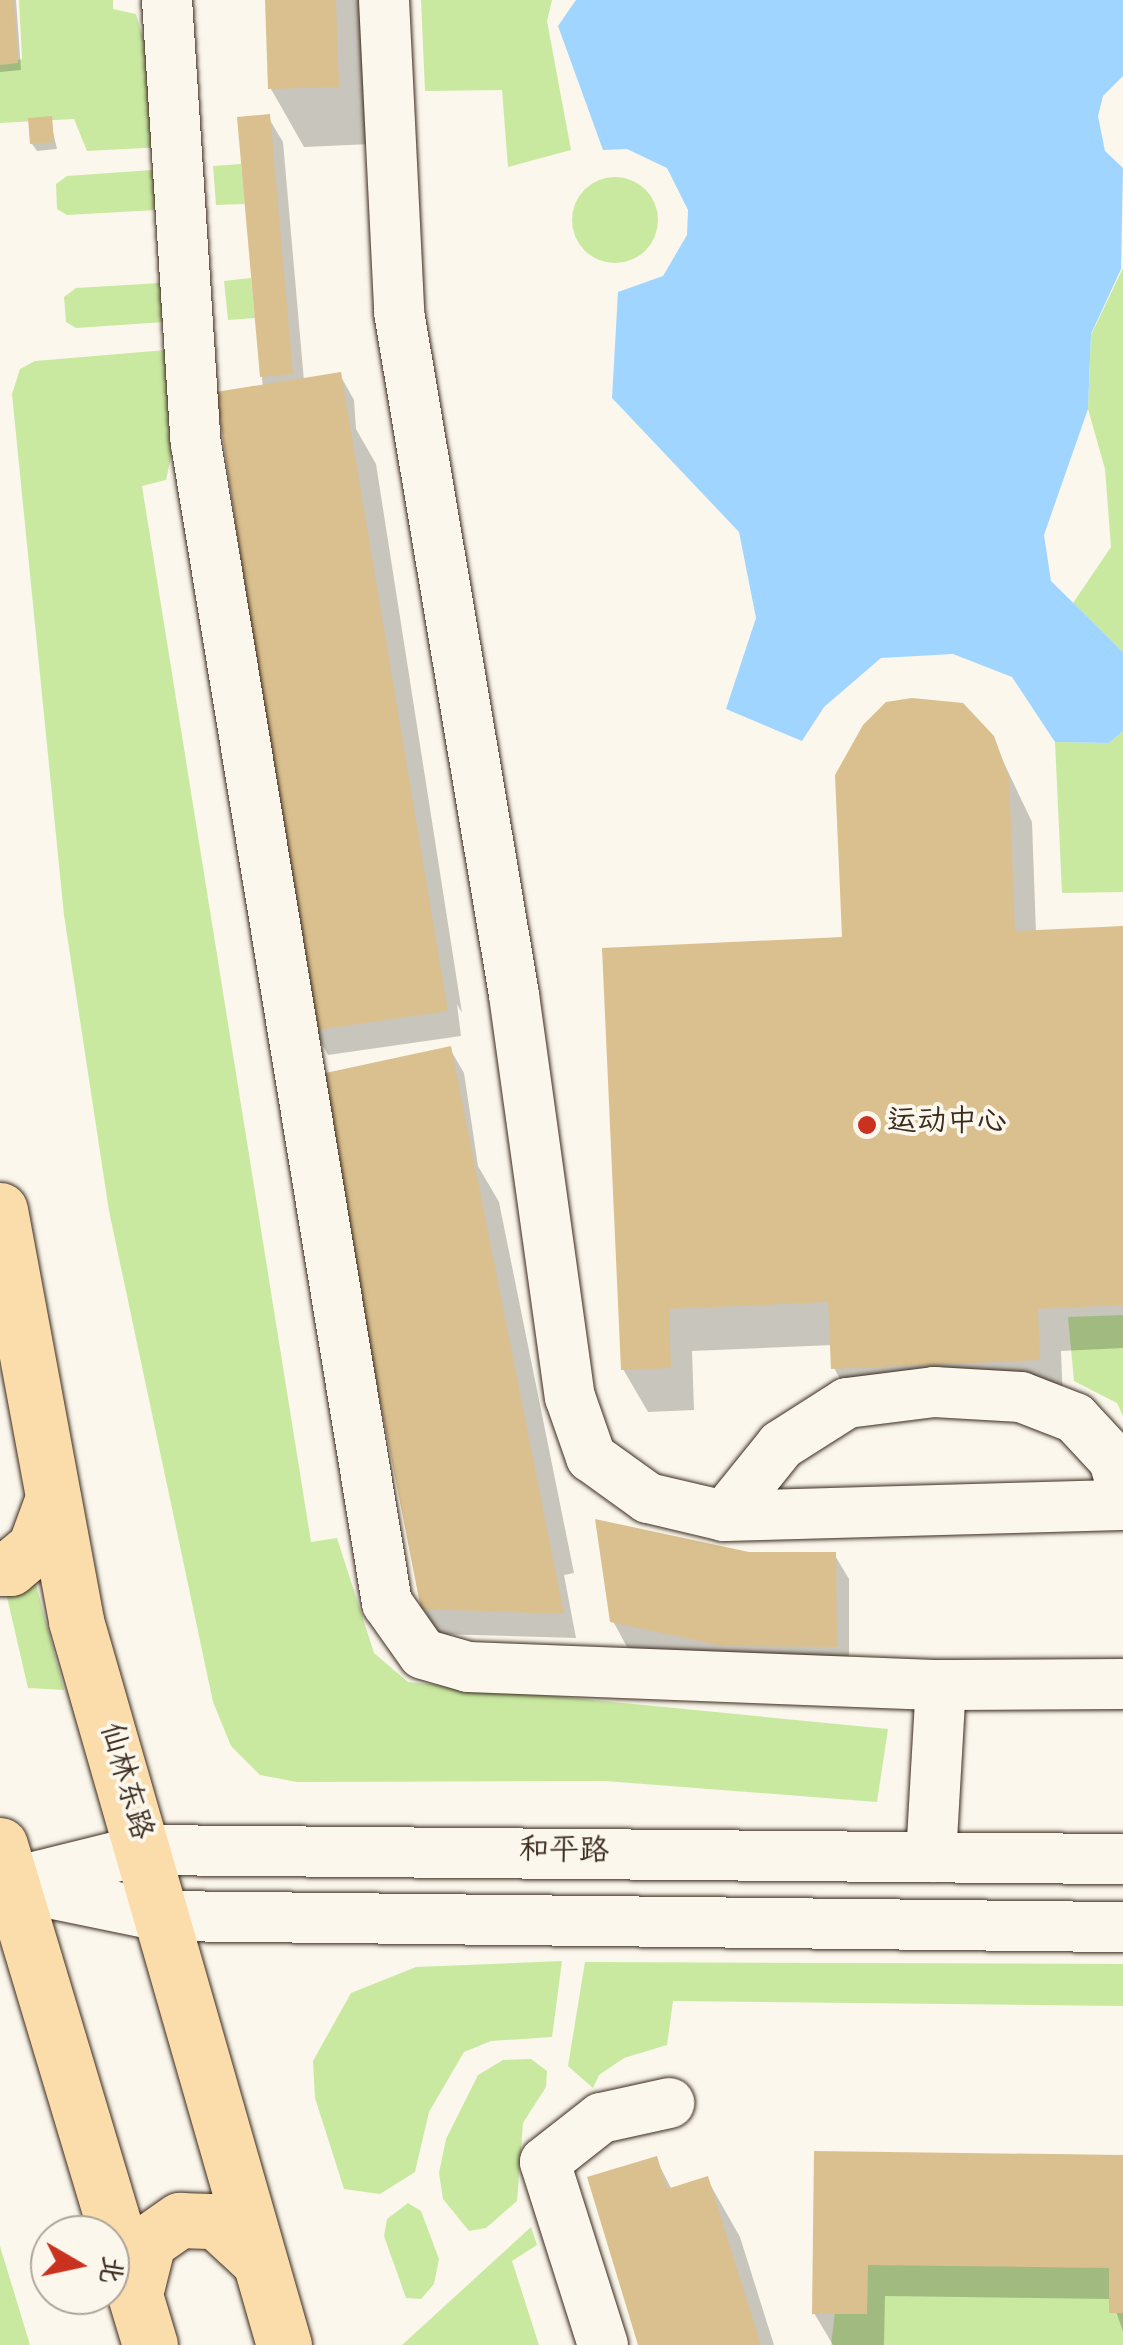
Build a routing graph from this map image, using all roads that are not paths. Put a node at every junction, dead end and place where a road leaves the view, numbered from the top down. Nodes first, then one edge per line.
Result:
1 (167, 0) edge
2 (384, 0) edge
3 (0, 1210) edge
4 (1123, 1491) edge
5 (52, 1498) junction
6 (1123, 1505) edge
7 (724, 1516) junction
8 (0, 1568) edge
9 (941, 1684) junction
10 (1123, 1684) edge
11 (143, 1850) junction
12 (931, 1857) junction
13 (1123, 1859) edge
14 (3, 1870) edge
15 (161, 1916) junction
16 (1123, 1927) edge
17 (669, 2102) dead end
18 (258, 2260) junction
19 (142, 2320) edge
20 (284, 2345) edge
21 (603, 2345) edge

1 - 9 street
2 - 7 street
3 - 5 main road, 仙林东路
4 - 7 street
5 - 8 main road
5 - 11 main road, 仙林东路
6 - 7 street
9 - 10 street
9 - 12 street
11 - 12 street, 和平路
11 - 14 street, 和平路
11 - 15 main road, 仙林东路
12 - 13 street, 和平路
14 - 15 street
14 - 19 main road
15 - 16 street
15 - 18 main road, 仙林东路
17 - 21 street
18 - 19 main road
18 - 20 main road, 仙林东路

